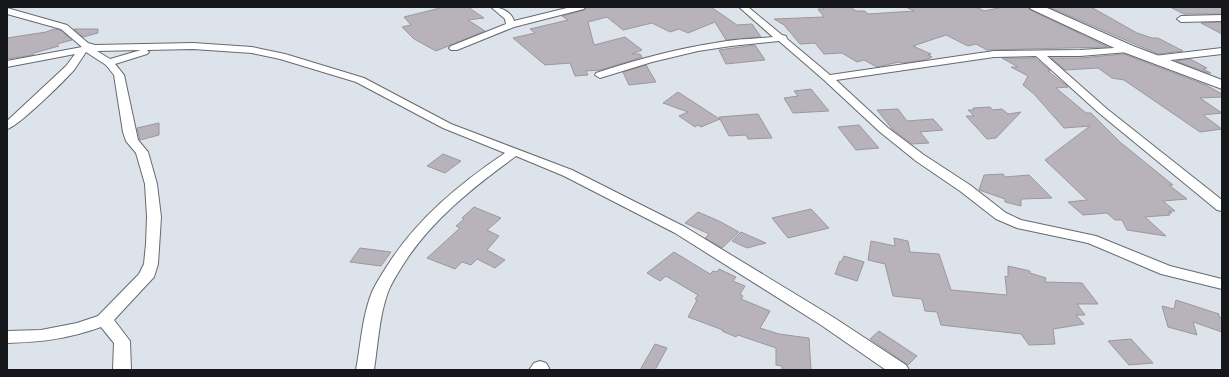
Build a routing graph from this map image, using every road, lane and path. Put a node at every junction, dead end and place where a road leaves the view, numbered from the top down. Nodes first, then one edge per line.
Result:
1 (495, 7) edge
2 (581, 7) edge
3 (743, 7) edge
4 (1035, 7) edge
5 (7, 11) edge
6 (1222, 18) edge
7 (1181, 20) dead end
8 (511, 25) junction
9 (783, 38) junction
10 (162, 47) junction
11 (454, 48) dead end
12 (88, 49) junction
13 (1128, 49) junction
14 (1222, 51) edge
15 (1038, 53) junction
16 (1154, 59) junction
17 (109, 63) junction
18 (7, 64) edge
19 (600, 75) dead end
20 (828, 78) junction
21 (1222, 85) edge
22 (7, 126) edge
23 (514, 152) junction
24 (1222, 207) edge
25 (1222, 284) edge
26 (104, 320) junction
27 (7, 337) edge
28 (122, 370) edge
29 (365, 370) edge
30 (900, 370) edge

1 - 8 street
2 - 8 street
3 - 9 street
4 - 13 main road
5 - 12 street
6 - 7 street
8 - 11 street
9 - 19 street
9 - 20 street
10 - 12 street
10 - 17 street
10 - 23 street
12 - 17 street
12 - 18 street
12 - 22 street
13 - 15 street
13 - 16 main road
14 - 16 street
15 - 20 street
15 - 24 street
16 - 21 main road
17 - 26 street
20 - 25 street
23 - 29 street
23 - 30 street
26 - 27 street
26 - 28 street

